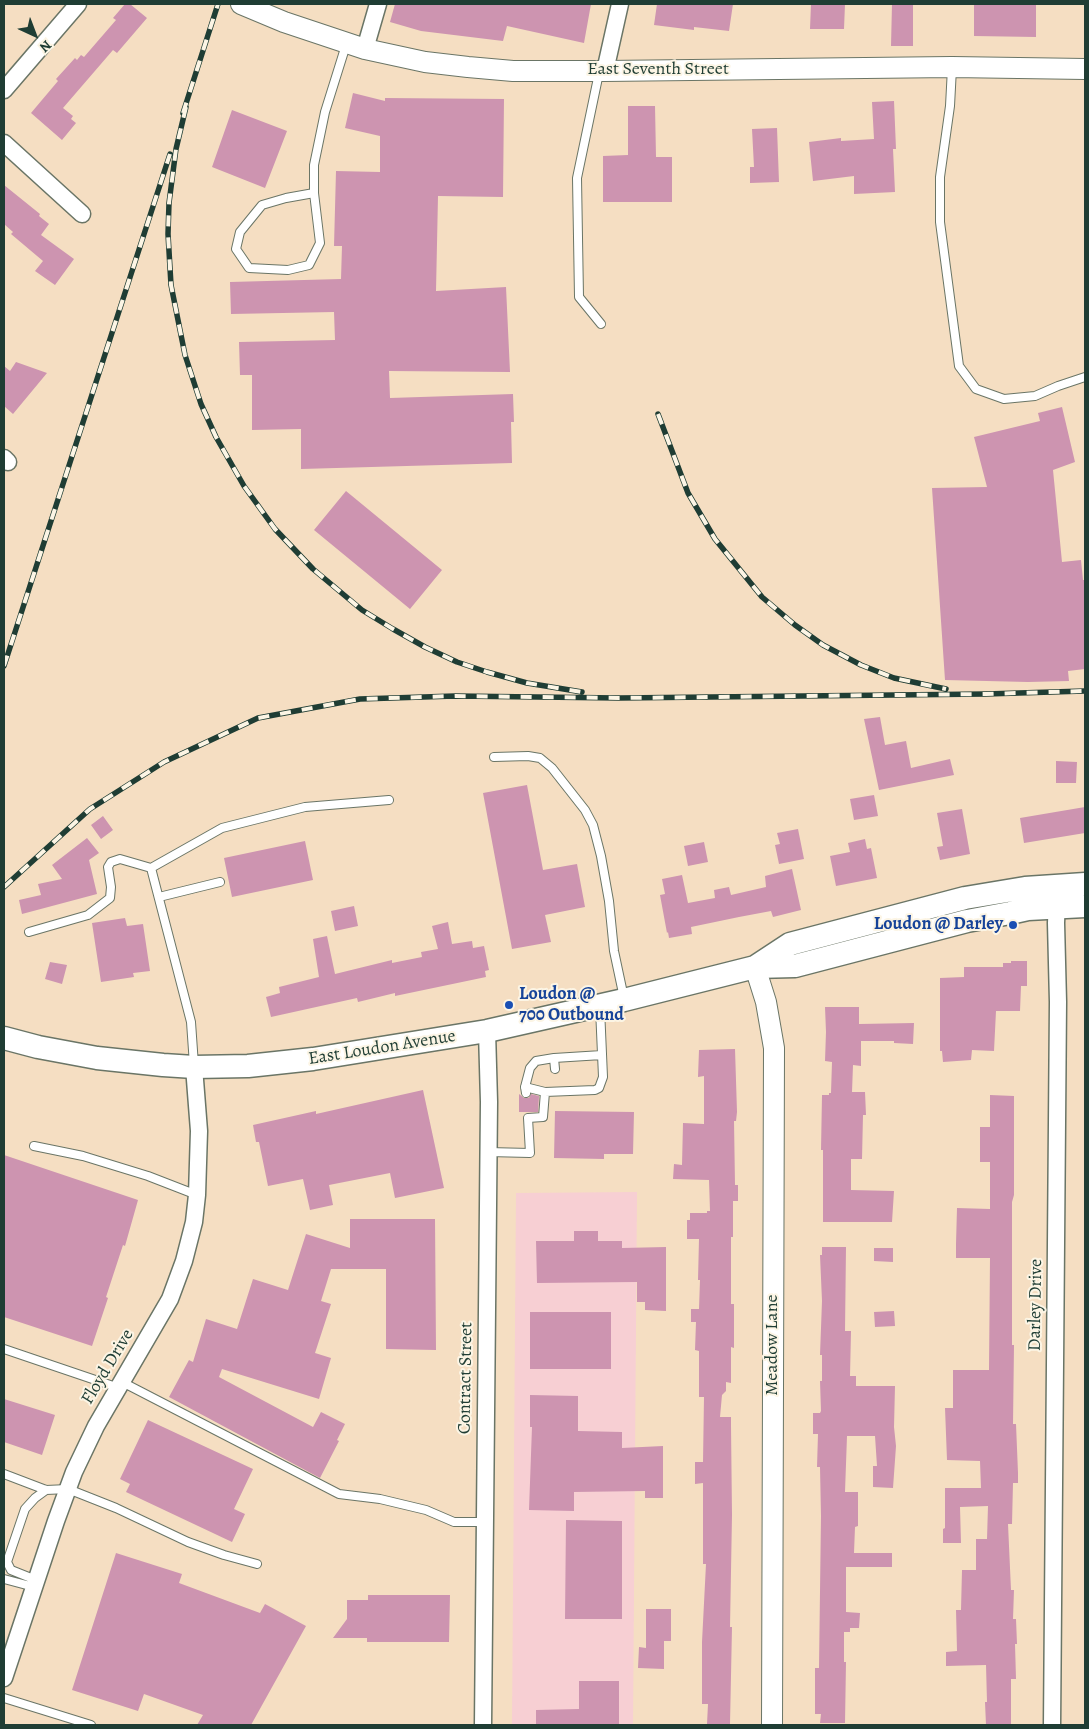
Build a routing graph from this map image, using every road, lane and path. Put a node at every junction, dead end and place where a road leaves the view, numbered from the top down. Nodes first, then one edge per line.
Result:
1 (78, 4) edge
2 (241, 4) edge
3 (378, 4) edge
4 (620, 4) edge
5 (356, 46) junction
6 (952, 67) junction
7 (1085, 69) edge
8 (602, 71) junction
9 (4, 90) edge
10 (4, 143) edge
11 (314, 193) junction
12 (82, 214) dead end
13 (601, 324) dead end
14 (1085, 377) edge
15 (494, 756) dead end
16 (390, 800) dead end
17 (151, 868) junction
18 (220, 882) dead end
19 (1085, 884) edge
20 (1057, 896) junction
21 (159, 897) junction
22 (1085, 906) edge
23 (28, 932) dead end
24 (755, 967) junction
25 (624, 1000) junction
26 (600, 1006) junction
27 (487, 1031) junction
28 (4, 1038) edge
29 (602, 1055) junction
30 (554, 1058) junction
31 (194, 1067) junction
32 (555, 1069) dead end
33 (544, 1092) junction
34 (34, 1146) dead end
35 (488, 1152) junction
36 (197, 1194) junction
37 (4, 1349) edge
38 (121, 1385) junction
39 (4, 1474) edge
40 (46, 1490) junction
41 (68, 1490) junction
42 (484, 1522) junction
43 (257, 1564) dead end
44 (4, 1579) edge
45 (35, 1584) junction
46 (4, 1678) edge
47 (4, 1698) edge
48 (91, 1725) edge
49 (484, 1725) edge
50 (772, 1725) edge
51 (1052, 1725) edge

1 - 9 street
2 - 5 street, East Seventh Street
3 - 5 street
4 - 8 street
5 - 8 street, East Seventh Street
5 - 11 lane
6 - 7 street, East Seventh Street
6 - 8 street, East Seventh Street
6 - 14 lane
8 - 13 lane
10 - 12 street
11 - 11 lane
15 - 25 lane
16 - 17 lane
17 - 21 lane
17 - 23 lane
18 - 21 lane
19 - 20 main road, East Loudon Avenue
20 - 22 main road, East Loudon Avenue
20 - 24 main road, East Loudon Avenue
20 - 51 street, Darley Drive
21 - 31 lane
24 - 25 main road, East Loudon Avenue
24 - 50 street, Meadow Lane
25 - 26 main road, East Loudon Avenue
26 - 27 main road, East Loudon Avenue
26 - 29 lane
27 - 31 main road, East Loudon Avenue
27 - 35 street, Contract Street
28 - 31 main road, East Loudon Avenue
29 - 30 lane
29 - 33 lane
30 - 32 lane
30 - 33 lane
31 - 36 street, Floyd Drive
33 - 35 lane
34 - 36 lane
35 - 42 street, Contract Street
36 - 38 street, Floyd Drive
37 - 38 lane
38 - 41 street, Floyd Drive
38 - 42 lane
39 - 40 lane
40 - 41 lane
40 - 45 lane
41 - 43 lane
41 - 45 street, Floyd Drive
42 - 49 street, Contract Street
44 - 45 lane
45 - 46 street, Floyd Drive
47 - 48 lane

